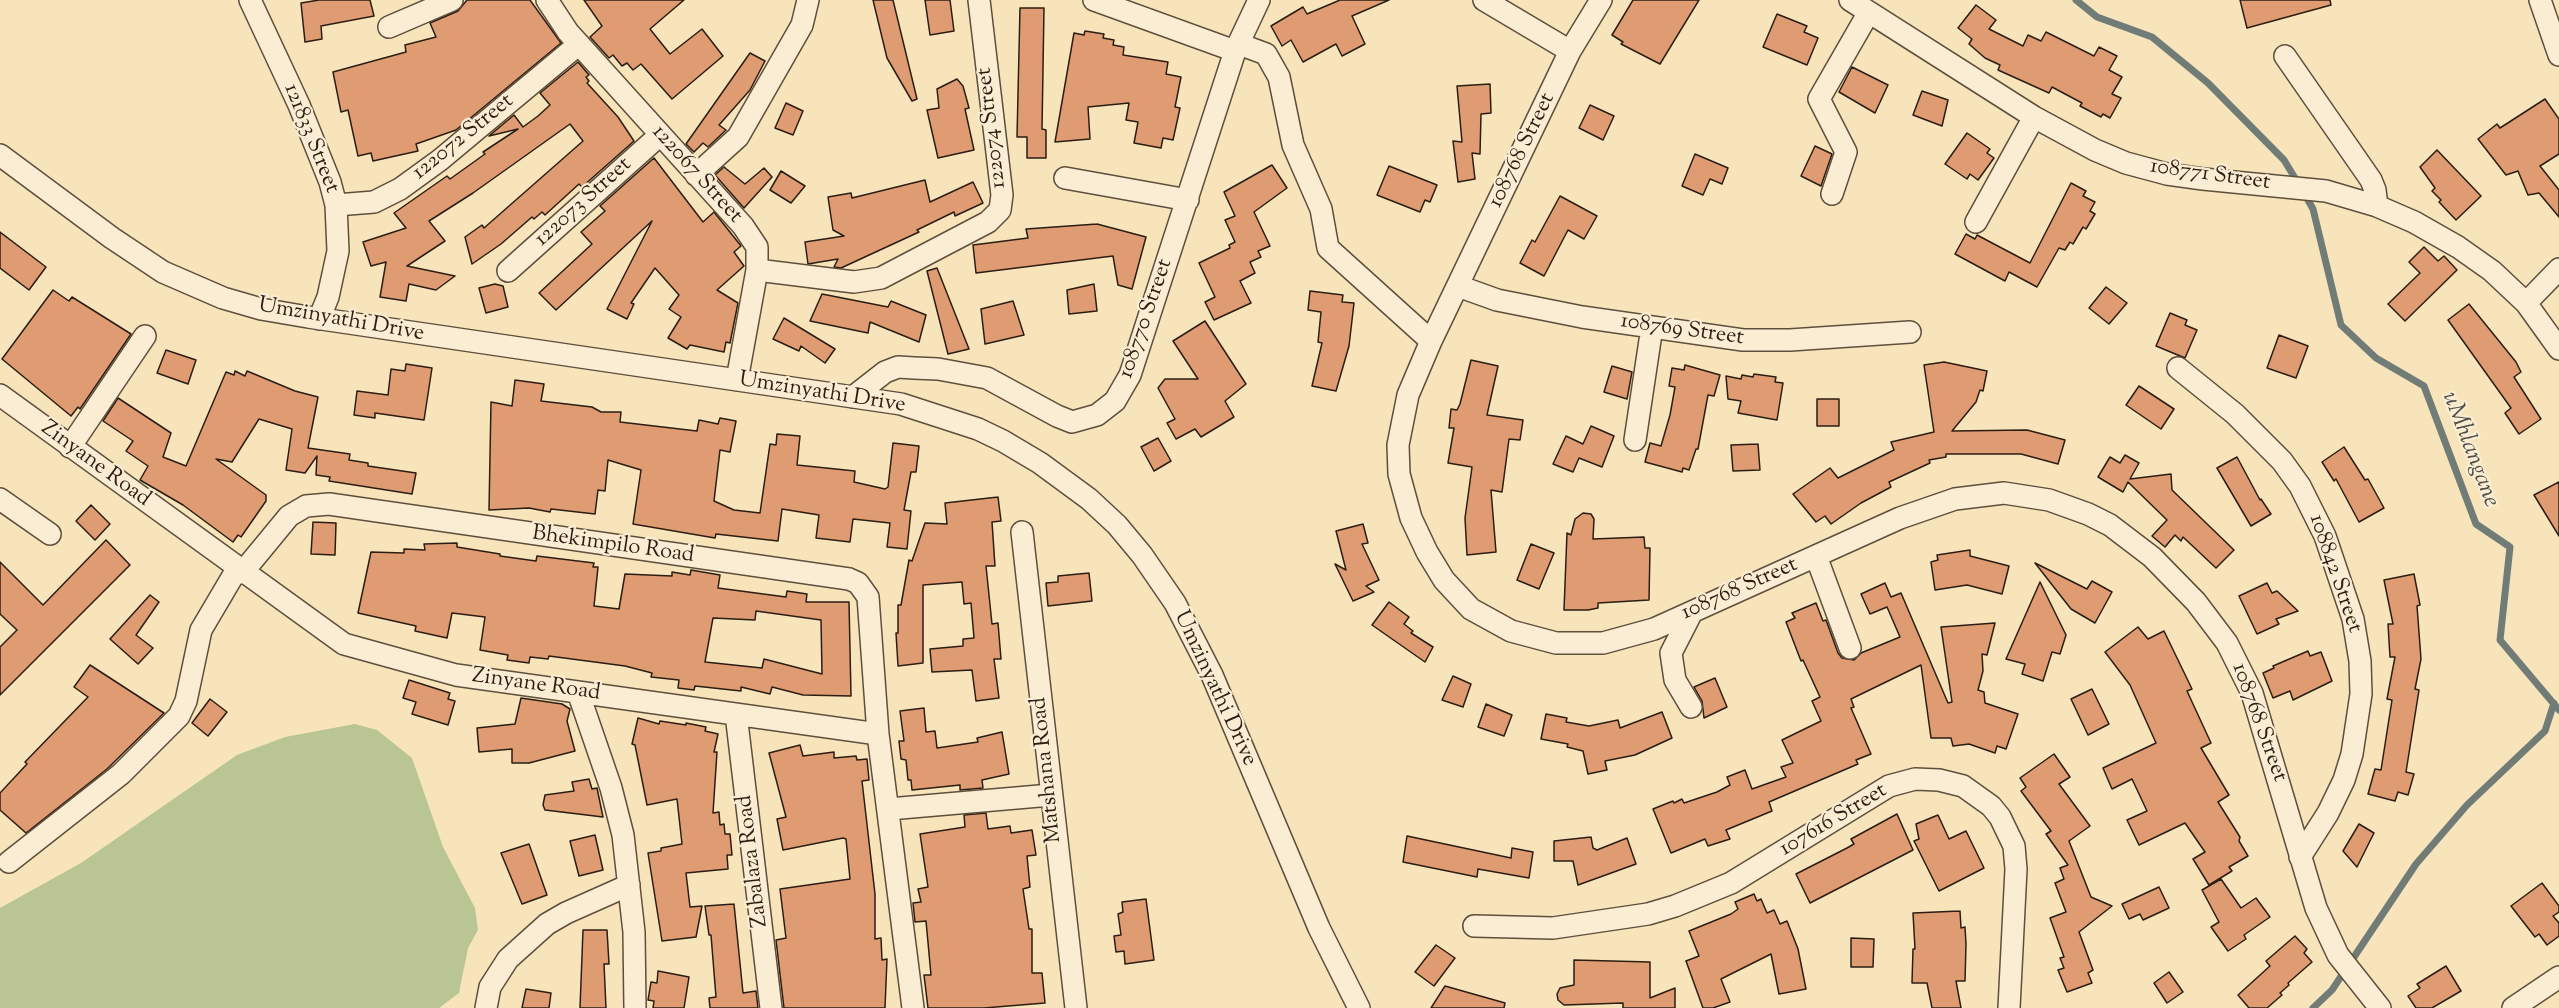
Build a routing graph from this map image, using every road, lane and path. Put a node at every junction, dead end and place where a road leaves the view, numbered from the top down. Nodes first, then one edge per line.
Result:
1 (250, 0) edge
2 (452, 0) edge
3 (547, 0) edge
4 (808, 0) edge
5 (979, 0) edge
6 (1094, 0) edge
7 (1258, 0) edge
8 (1484, 0) edge
9 (1600, 0) edge
10 (1850, 0) edge
11 (2540, 0) edge
12 (1869, 12) junction
13 (389, 27) dead end
14 (579, 45) junction
15 (1237, 48) junction
16 (1570, 51) junction
17 (2559, 55) edge
18 (2285, 56) dead end
19 (2034, 117) junction
20 (660, 135) junction
21 (0, 155) edge
22 (696, 176) junction
23 (1065, 178) dead end
24 (1832, 194) dead end
25 (1188, 200) junction
26 (336, 205) junction
27 (2377, 206) junction
28 (1976, 222) dead end
29 (2559, 268) edge
30 (757, 270) junction
31 (508, 271) dead end
32 (1458, 286) junction
33 (2526, 303) junction
34 (319, 319) junction
35 (1652, 327) junction
36 (1910, 332) dead end
37 (145, 336) dead end
38 (1431, 341) junction
39 (2559, 349) edge
40 (2178, 368) dead end
41 (737, 380) junction
42 (0, 395) edge
43 (853, 397) junction
44 (1635, 440) dead end
45 (70, 447) junction
46 (0, 499) edge
47 (1022, 532) dead end
48 (50, 534) dead end
49 (1816, 556) junction
50 (239, 571) junction
51 (1692, 612) junction
52 (1850, 648) dead end
53 (578, 692) junction
54 (1691, 707) dead end
55 (736, 714) junction
56 (878, 734) junction
57 (1051, 795) junction
58 (889, 809) junction
59 (2300, 857) junction
60 (9, 862) dead end
61 (629, 885) junction
62 (1474, 926) dead end
63 (2559, 977) edge
64 (486, 1008) edge
65 (635, 1008) edge
66 (771, 1008) edge
67 (913, 1008) edge
68 (1076, 1008) edge
69 (1359, 1008) edge
70 (2009, 1008) edge
71 (2380, 1008) edge
72 (2513, 1008) edge

1 - 26 street, 121833 Street
2 - 13 street
3 - 14 street, 122067 Street
4 - 22 street
5 - 30 street, 122074 Street
6 - 15 street
7 - 15 street, 108770 Street
8 - 16 street
9 - 16 street, 108768 Street
10 - 12 street, 108771 Street
11 - 17 street
12 - 19 street, 108771 Street
12 - 24 street
14 - 20 street, 122067 Street
14 - 26 street, 122072 Street
15 - 25 street, 108770 Street
15 - 38 street
16 - 32 street, 108768 Street
18 - 27 street
19 - 27 street, 108771 Street
19 - 28 street
20 - 22 street, 122067 Street
20 - 31 street, 122073 Street
21 - 34 street, Umzinyathi Drive
22 - 30 street, 122067 Street
23 - 25 street
25 - 43 street, 108770 Street
26 - 34 street, 121833 Street
27 - 33 street, 108771 Street
29 - 33 street
30 - 41 street, 122067 Street
32 - 35 street, 108769 Street
32 - 38 street, 108768 Street
33 - 39 street, 108771 Street
34 - 41 street, Umzinyathi Drive
35 - 36 street, 108769 Street
35 - 44 street
37 - 45 street
38 - 51 street, 108768 Street
40 - 59 street, 108842 Street
41 - 43 street, Umzinyathi Drive
42 - 45 street, Zinyane Road
43 - 69 street, Umzinyathi Drive
45 - 50 street, Zinyane Road
46 - 48 street
47 - 57 street, Matshana Road
49 - 51 street, 108768 Street
49 - 52 street
49 - 59 street, 108768 Street
50 - 53 street, Zinyane Road
50 - 56 street, Bhekimpilo Road
50 - 60 street, Bhekimpilo Road
51 - 54 street
53 - 55 street, Zinyane Road
53 - 61 street
55 - 56 street, Zinyane Road
55 - 66 street, Zabalaza Road
56 - 58 street
57 - 58 street
57 - 68 street, Matshana Road
58 - 67 street
59 - 71 street, 108768 Street
61 - 64 street
61 - 65 street
62 - 70 street, 107616 Street
63 - 72 street

